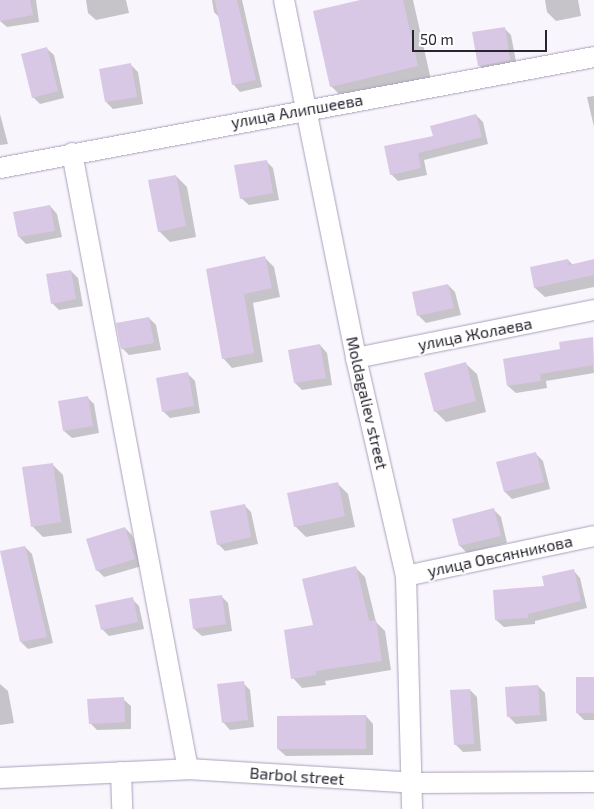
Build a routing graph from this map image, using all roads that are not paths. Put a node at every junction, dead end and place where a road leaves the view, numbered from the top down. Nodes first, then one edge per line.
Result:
1 (284, 0) edge
2 (594, 57) edge
3 (307, 110) junction
4 (72, 153) junction
5 (0, 168) edge
6 (594, 310) edge
7 (356, 358) junction
8 (594, 536) edge
9 (406, 576) junction
10 (188, 769) junction
11 (122, 772) junction
12 (0, 778) edge
13 (594, 782) edge
14 (414, 783) junction
15 (122, 809) edge
16 (412, 809) edge

1 - 3 street, Moldagaliev street
2 - 3 street, улица Алипшеева
3 - 4 street, улица Алипшеева
3 - 7 street, Moldagaliev street
4 - 5 street, улица Алипшеева
4 - 10 street
6 - 7 street, улица Жолаева
7 - 9 street, Moldagaliev street
8 - 9 street, улица Овсянникова
9 - 14 street, Moldagaliev street
10 - 11 street, Barbol street
10 - 14 street, Barbol street
11 - 12 street, Barbol street
11 - 15 street
13 - 14 street, Barbol street
14 - 16 street, Moldagaliev street

